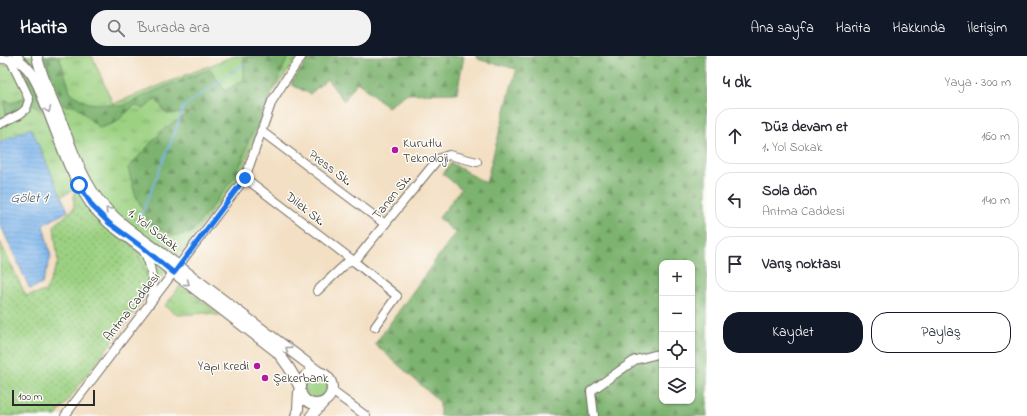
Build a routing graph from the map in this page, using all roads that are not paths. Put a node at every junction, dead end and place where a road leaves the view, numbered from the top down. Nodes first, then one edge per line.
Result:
1 (37, 56) edge
2 (302, 56) edge
3 (0, 60) edge
4 (17, 60) edge
5 (0, 124) edge
6 (261, 131) junction
7 (477, 162) dead end
8 (245, 178) junction
9 (385, 224) junction
10 (142, 247) junction
11 (352, 260) junction
12 (176, 270) junction
13 (317, 291) dead end
14 (145, 310) junction
15 (375, 327) dead end
16 (659, 354) edge
17 (319, 372) junction
18 (299, 388) junction
19 (332, 391) junction
20 (325, 402) junction
21 (72, 406) junction
22 (61, 416) edge
23 (65, 416) edge
24 (296, 416) edge
25 (311, 416) edge
26 (366, 416) edge
27 (594, 416) edge

1 - 4 main road
12 -> 1 main road, 1. Yol Sokak
2 - 6 street, Arıtma Caddesi
3 - 4 street
4 - 5 street
4 -> 10 main road, 1. Yol Sokak
6 - 8 street, Arıtma Caddesi
6 - 9 street, Press Sk.
7 - 9 street, Tanen Sk.
8 - 11 street, Dilek Sk.
8 - 12 street, Arıtma Caddesi
9 - 11 street, Tanen Sk.
10 - 12 main road, 1. Yol Sokak
10 - 14 street
11 - 13 street, Tanen Sk.
11 - 15 street, Dilek Sk.
12 - 14 street, Arıtma Caddesi
17 -> 12 main road, 1. Yol Sokak
12 -> 18 main road, 1. Yol Sokak
14 - 21 street, Arıtma Caddesi
16 - 27 street
17 - 18 main road
17 - 19 main road, 1. Yol Sokak
18 - 20 main road, 1. Yol Sokak
18 - 24 main road
19 - 20 main road
19 - 26 street
20 - 25 main road
21 - 22 street
21 - 23 street

